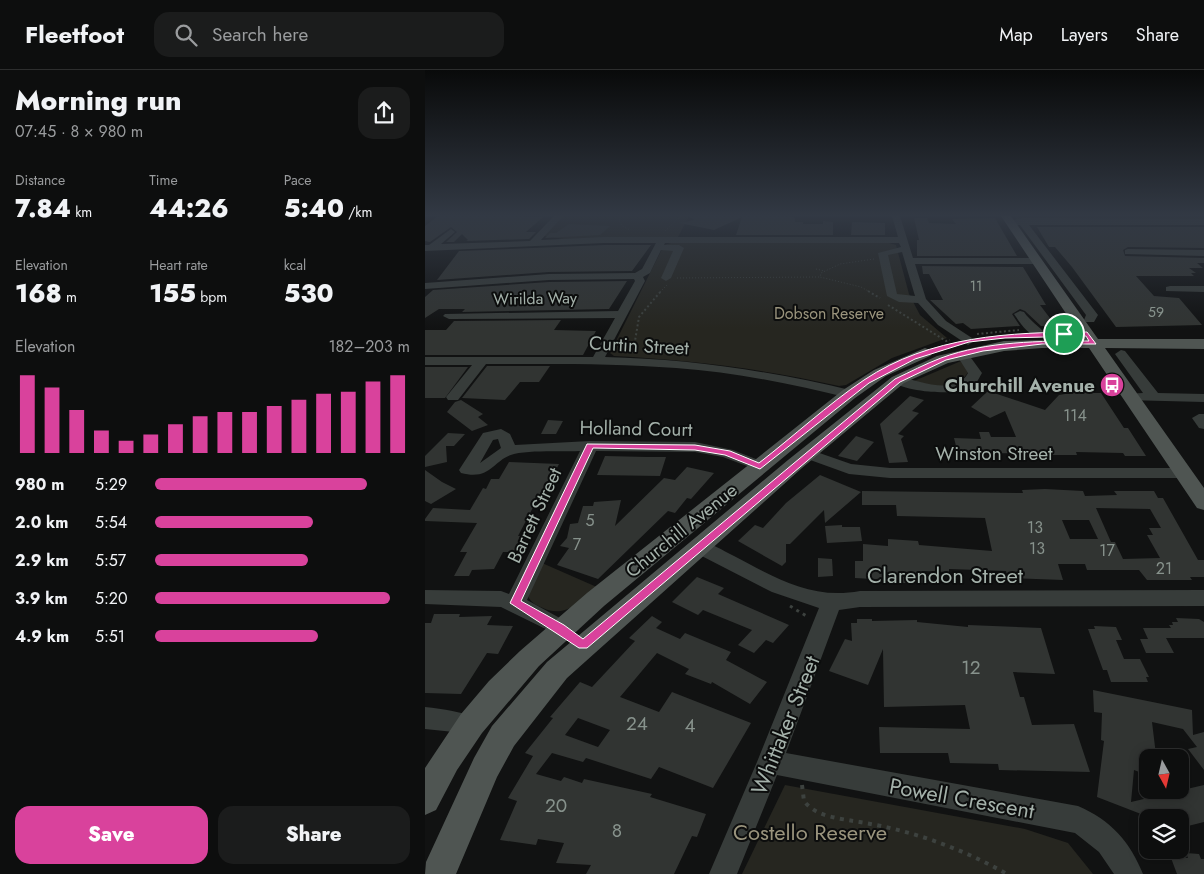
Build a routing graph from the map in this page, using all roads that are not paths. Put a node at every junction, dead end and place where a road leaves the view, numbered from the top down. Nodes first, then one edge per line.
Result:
1 (654, 254) edge
2 (677, 254) edge
3 (883, 254) edge
4 (907, 254) edge
5 (1031, 254) edge
6 (1042, 254) edge
7 (1184, 254) edge
8 (1202, 254) edge
9 (909, 262) junction
10 (1037, 262) junction
11 (637, 276) junction
12 (670, 279) road end
13 (425, 286) edge
14 (1170, 288) dead end
15 (1204, 289) edge
16 (1065, 294) junction
17 (921, 300) junction
18 (623, 314) junction
19 (1020, 314) dead end
20 (446, 317) dead end
21 (1095, 331) junction
22 (1040, 334) junction
23 (1204, 334) edge
24 (1204, 344) edge
25 (967, 347) junction
26 (1121, 354) dead end
27 (425, 361) edge
28 (482, 361) junction
29 (597, 361) junction
30 (889, 377) junction
31 (849, 394) junction
32 (453, 397) dead end
33 (1130, 397) junction
34 (1154, 398) junction
35 (1204, 398) edge
36 (872, 400) junction
37 (1204, 418) edge
38 (1204, 425) edge
39 (590, 446) junction
40 (509, 450) dead end
41 (801, 459) junction
42 (767, 461) junction
43 (1184, 473) junction
44 (1204, 503) edge
45 (677, 534) junction
46 (699, 546) junction
47 (425, 597) edge
48 (1204, 598) edge
49 (831, 602) junction
50 (515, 603) junction
51 (560, 628) junction
52 (583, 645) junction
53 (425, 718) edge
54 (470, 726) junction
55 (503, 736) junction
56 (770, 762) junction
57 (425, 799) edge
58 (437, 874) edge
59 (723, 874) edge
60 (1129, 874) edge

1 - 11 street
2 - 12 street
3 - 17 street
4 - 9 street
5 - 10 main road
6 - 16 street
7 - 8 street
9 - 10 street
9 - 17 street
10 - 16 main road
11 - 13 street
11 - 18 street
14 - 15 street
16 - 21 main road
17 - 25 street
18 - 20 street, Wirilda Way
18 - 29 street
19 - 22 street
21 - 22 main road, Churchill Avenue
21 - 23 main road, Churchill Avenue
21 - 24 main road, Churchill Avenue
21 - 25 main road, Churchill Avenue
21 - 33 main road
22 - 25 main road, Churchill Avenue
25 - 30 main road, Churchill Avenue
25 - 30 street
26 - 34 street
27 - 28 street, Curtin Street
28 - 29 street, Curtin Street
28 - 32 street
29 - 31 street, Curtin Street
30 - 31 main road, Churchill Avenue
30 - 36 main road, Churchill Avenue
31 - 36 main road
31 - 42 main road, Churchill Avenue
33 - 34 street
33 - 43 main road
34 - 35 street
36 - 41 main road, Churchill Avenue
37 - 38 street
39 - 40 street, Holland Court
39 - 42 street, Holland Court
39 - 50 street, Barrett Street
41 - 42 main road
41 - 43 street, Winston Street
41 - 46 main road, Churchill Avenue
42 - 45 main road, Churchill Avenue
43 - 44 main road
45 - 46 main road
45 - 51 main road, Churchill Avenue
46 - 49 street, Clarendon Street
46 - 52 main road, Churchill Avenue
47 - 50 street
48 - 49 street, Clarendon Street
49 - 56 street, Whittaker Street
50 - 51 street
51 - 52 main road
51 - 54 main road, Churchill Avenue
52 - 55 main road, Churchill Avenue
53 - 54 street
54 - 55 main road
54 - 57 main road, Churchill Avenue
55 - 58 main road, Churchill Avenue
56 - 59 street, Whittaker Street
56 - 60 street, Powell Crescent

